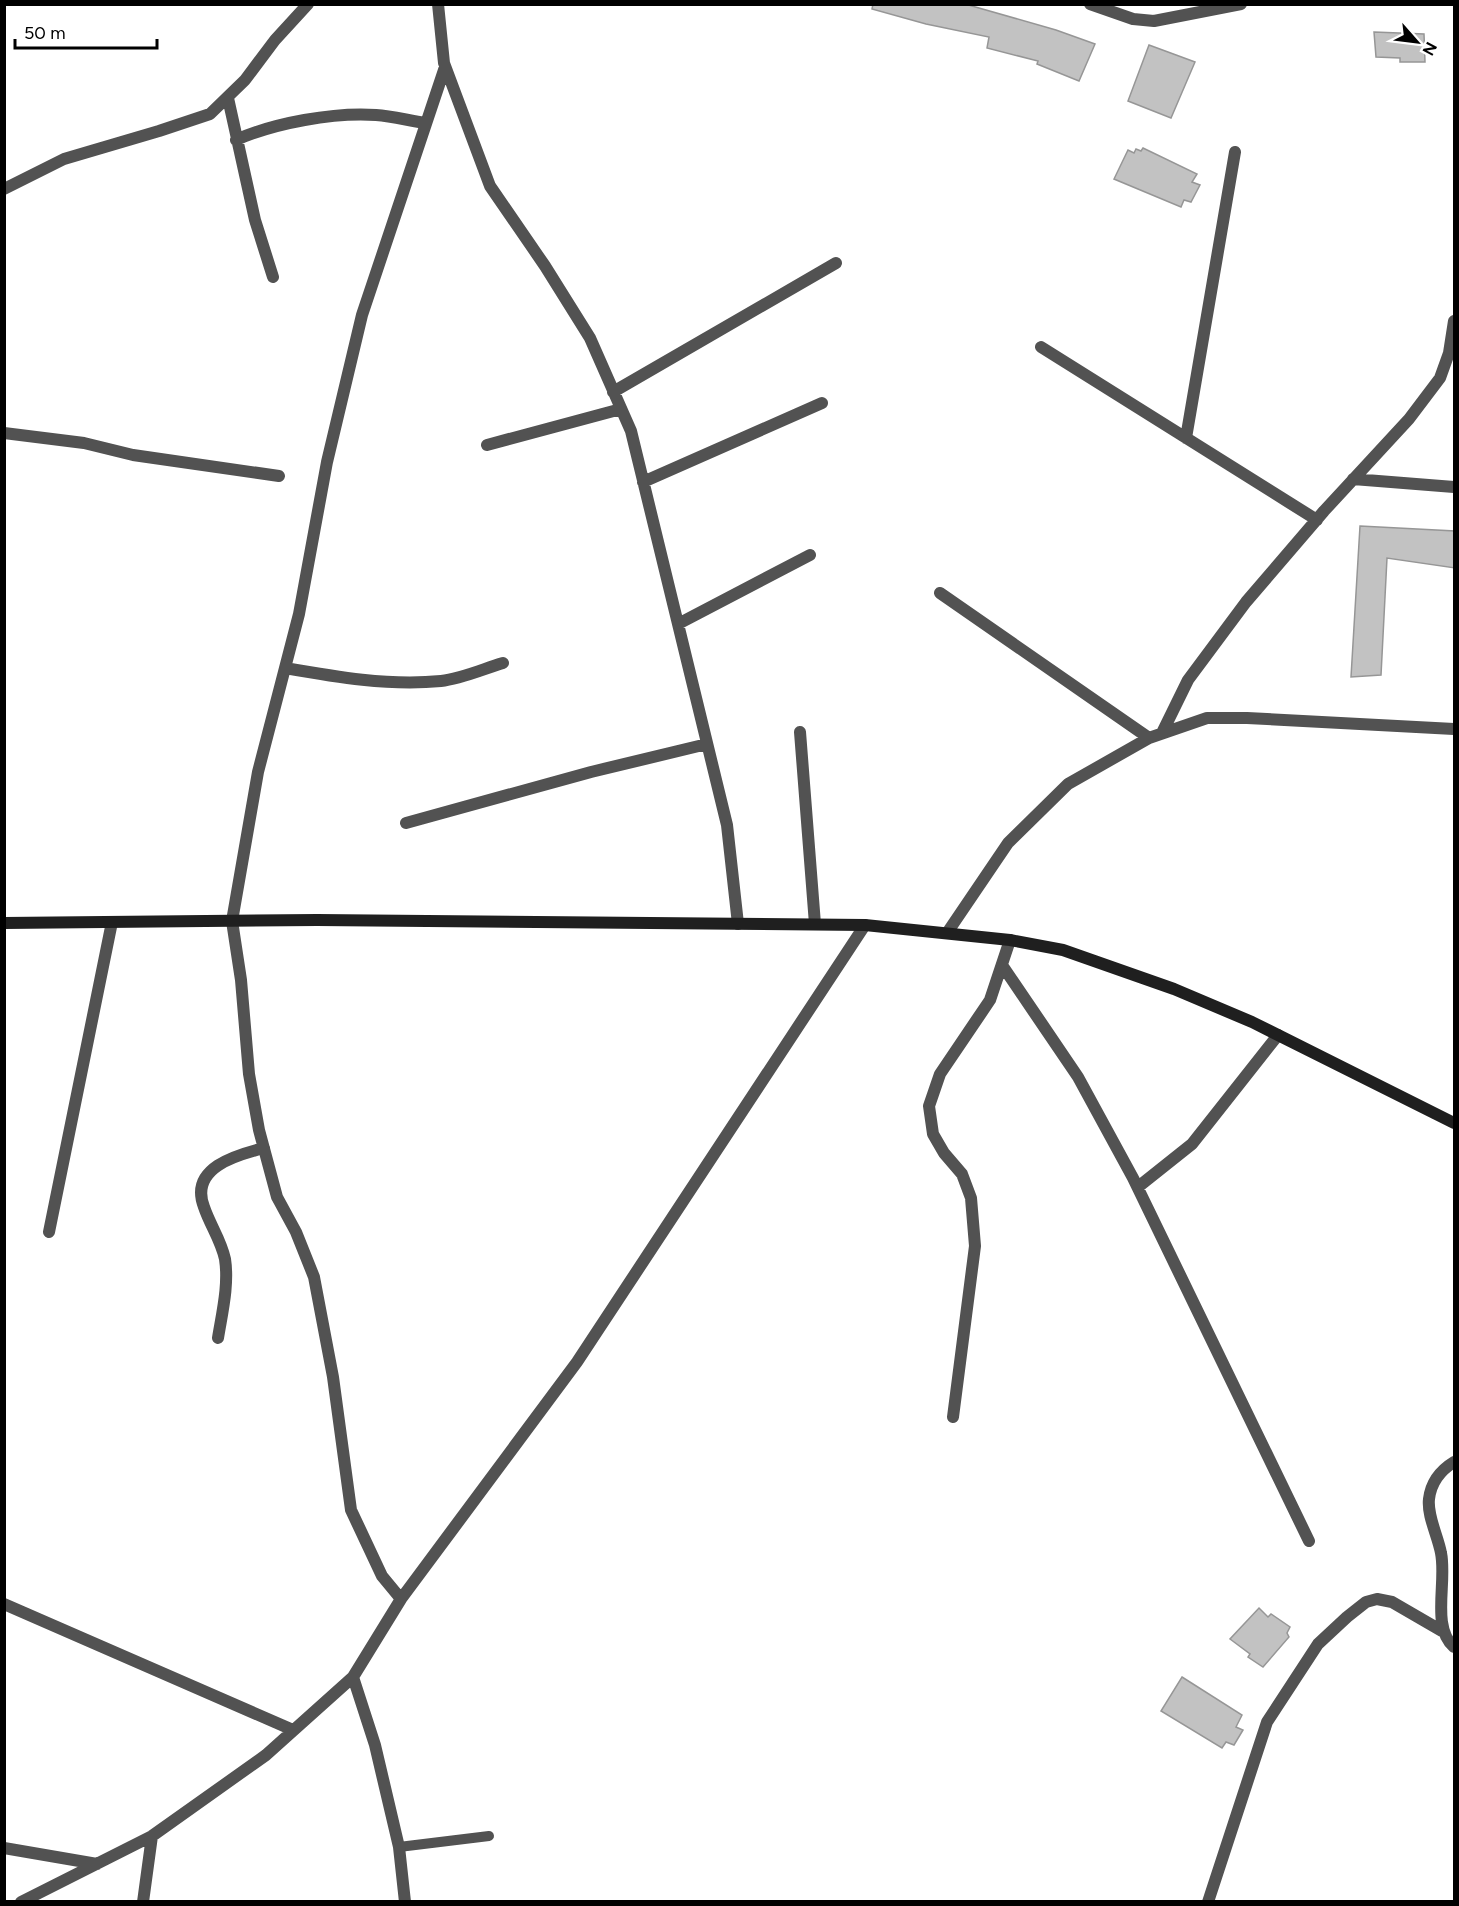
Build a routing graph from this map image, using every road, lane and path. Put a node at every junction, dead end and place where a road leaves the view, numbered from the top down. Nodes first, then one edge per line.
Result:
1 (308, 4) edge
2 (438, 4) edge
3 (1090, 4) edge
4 (1241, 4) edge
5 (445, 67) junction
6 (228, 98) junction
7 (426, 123) junction
8 (236, 141) junction
9 (1235, 152) dead end
10 (4, 189) edge
11 (836, 263) dead end
12 (273, 277) dead end
13 (1455, 321) edge
14 (1041, 347) dead end
15 (613, 392) junction
16 (822, 403) dead end
17 (621, 409) junction
18 (4, 433) edge
19 (1186, 438) junction
20 (487, 445) dead end
21 (279, 476) dead end
22 (1353, 479) junction
23 (643, 482) junction
24 (1455, 487) edge
25 (1317, 520) junction
26 (810, 555) dead end
27 (940, 593) dead end
28 (678, 624) junction
29 (503, 663) dead end
30 (285, 668) junction
31 (1455, 729) edge
32 (800, 732) dead end
33 (1162, 733) junction
34 (1149, 738) junction
35 (707, 744) junction
36 (406, 823) dead end
37 (232, 921) junction
38 (112, 922) junction
39 (4, 923) edge
40 (738, 924) junction
41 (815, 924) junction
42 (865, 925) junction
43 (947, 933) junction
44 (1010, 940) junction
45 (1002, 965) junction
46 (1278, 1035) junction
47 (1455, 1123) edge
48 (264, 1148) junction
49 (1138, 1187) junction
50 (49, 1232) dead end
51 (218, 1338) dead end
52 (953, 1417) dead end
53 (1455, 1462) edge
54 (1309, 1541) dead end
55 (401, 1599) junction
56 (4, 1604) edge
57 (1442, 1631) junction
58 (1455, 1647) edge
59 (353, 1677) junction
60 (293, 1730) junction
61 (152, 1836) junction
62 (489, 1836) dead end
63 (399, 1847) junction
64 (4, 1848) edge
65 (97, 1864) junction
66 (21, 1902) edge
67 (143, 1902) edge
68 (405, 1902) edge
69 (1208, 1902) edge

1 - 6 street
2 - 5 street
3 - 4 street
5 - 7 street
5 - 15 street
6 - 8 street
6 - 10 street
7 - 8 street
7 - 30 street
8 - 12 street
9 - 19 street
11 - 15 street
13 - 22 street
14 - 19 street
15 - 17 street
16 - 23 street
17 - 20 street
17 - 23 street
18 - 21 street
19 - 25 street
22 - 24 street
22 - 25 street
23 - 28 street
25 - 33 street
26 - 28 street
27 - 34 street
28 - 35 street
29 - 30 street
30 - 37 street
31 - 33 street
32 - 41 street
33 - 34 street
34 - 43 street
35 - 36 street
35 - 40 street
37 - 38 main road
37 - 40 main road
37 - 48 street
38 - 39 main road
38 - 50 street
40 - 41 main road
41 - 42 main road
42 - 43 main road
42 - 55 street
43 - 44 main road
44 - 45 street
44 - 46 main road
45 - 49 street
45 - 52 street
46 - 47 main road
46 - 49 street
48 - 51 street
48 - 55 street
49 - 54 street
53 - 57 street
55 - 59 street
56 - 60 street
57 - 58 street
57 - 69 street
59 - 60 street
59 - 63 street
60 - 61 street
61 - 65 street
61 - 67 street
62 - 63 lane
63 - 68 street
64 - 65 street
65 - 66 street

